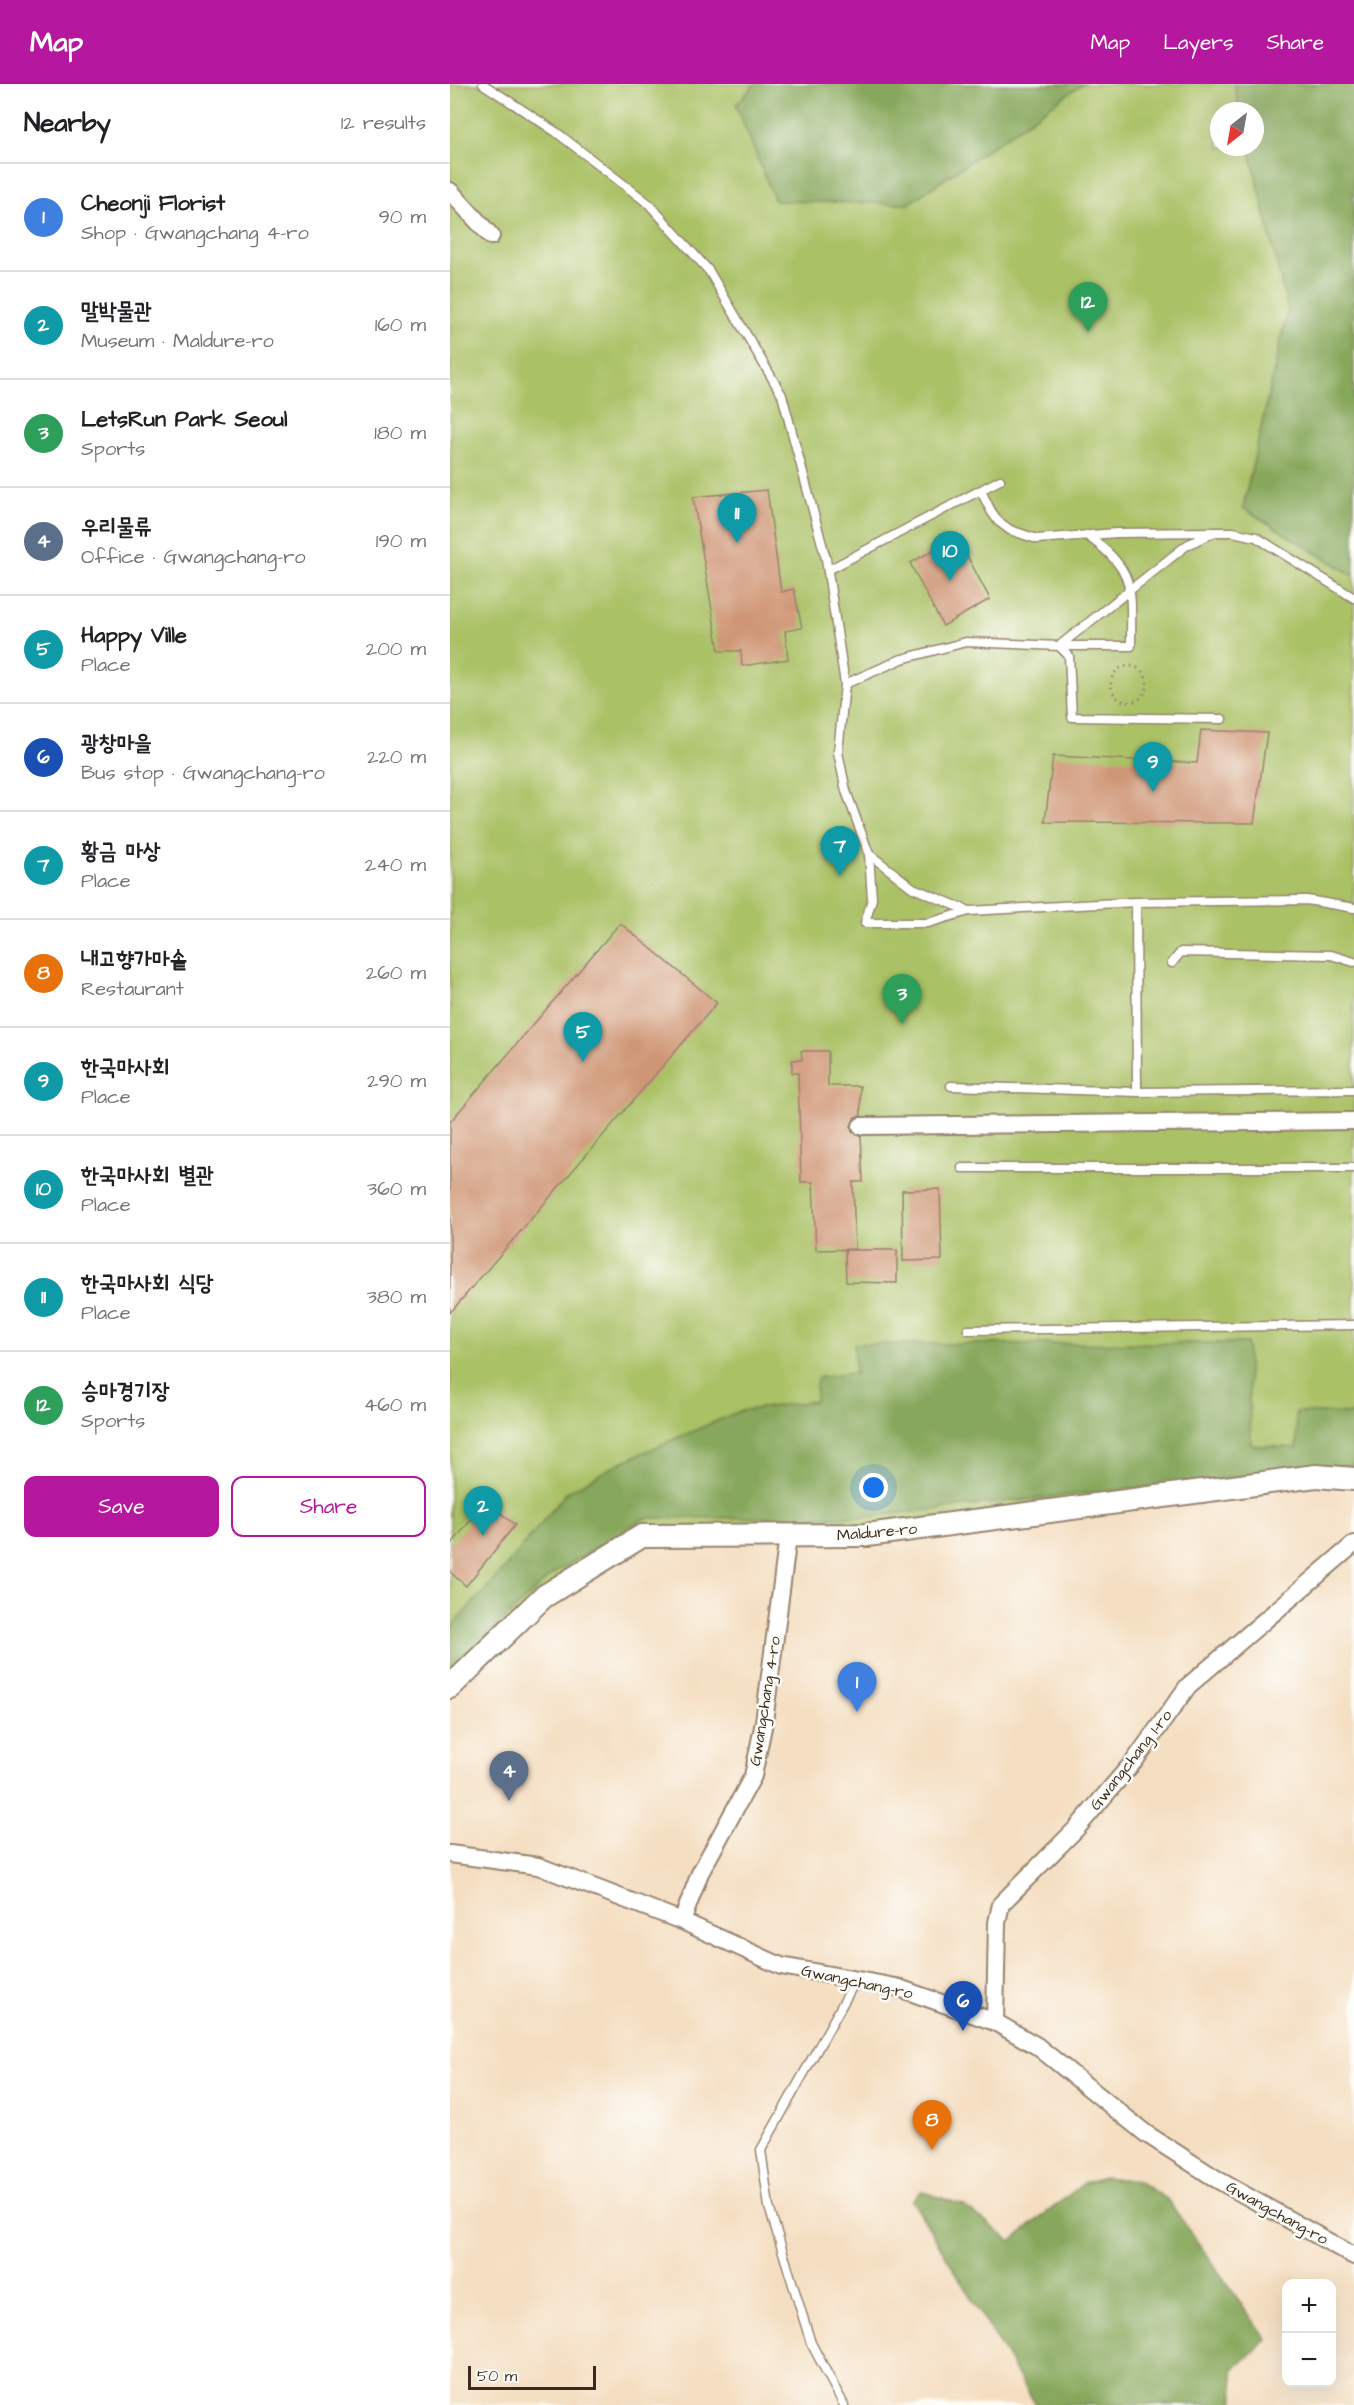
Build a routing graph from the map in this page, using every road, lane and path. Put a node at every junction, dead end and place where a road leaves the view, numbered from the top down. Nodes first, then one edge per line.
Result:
1 (483, 84) edge
2 (450, 191) edge
3 (491, 236) dead end
4 (1000, 480) dead end
5 (981, 491) junction
6 (1215, 532) junction
7 (1086, 535) junction
8 (828, 570) junction
9 (1131, 591) junction
10 (1354, 597) edge
11 (1059, 646) junction
12 (1144, 676) joint
13 (845, 684) junction
14 (1222, 719) dead end
15 (869, 854) junction
16 (1136, 902) junction
17 (1354, 908) edge
18 (969, 911) junction
19 (1354, 962) edge
20 (1172, 963) dead end
21 (951, 1086) dead end
22 (1354, 1090) edge
23 (1137, 1092) junction
24 (1354, 1120) edge
25 (861, 1126) dead end
26 (962, 1168) dead end
27 (1354, 1168) edge
28 (1354, 1325) edge
29 (968, 1330) dead end
30 (1354, 1479) edge
31 (788, 1536) junction
32 (1354, 1544) edge
33 (450, 1687) edge
34 (450, 1854) edge
35 (682, 1921) junction
36 (856, 1980) junction
37 (995, 2022) junction
38 (1354, 2256) edge
39 (844, 2405) edge

1 - 8 lane
2 - 3 street
4 - 5 lane
5 - 7 lane
5 - 8 lane
6 - 7 lane
6 - 9 lane
6 - 10 lane
7 - 9 lane
8 - 13 lane
9 - 11 lane
9 - 11 lane
11 - 13 lane
11 - 14 lane
12 - 12 path
13 - 15 lane
15 - 18 lane
15 - 18 lane
16 - 17 lane
16 - 18 lane
16 - 23 lane
19 - 20 lane
21 - 23 lane
22 - 23 lane
24 - 25 street
26 - 27 lane
28 - 29 lane
30 - 31 street, Maldure-ro
31 - 33 street, Maldure-ro
31 - 35 street, Gwangchang 4-ro
32 - 37 street, Gwangchang 1-ro
34 - 35 street, Gwangchang-ro
35 - 36 street, Gwangchang-ro
36 - 37 street, Gwangchang-ro
36 - 39 lane
37 - 38 street, Gwangchang-ro

